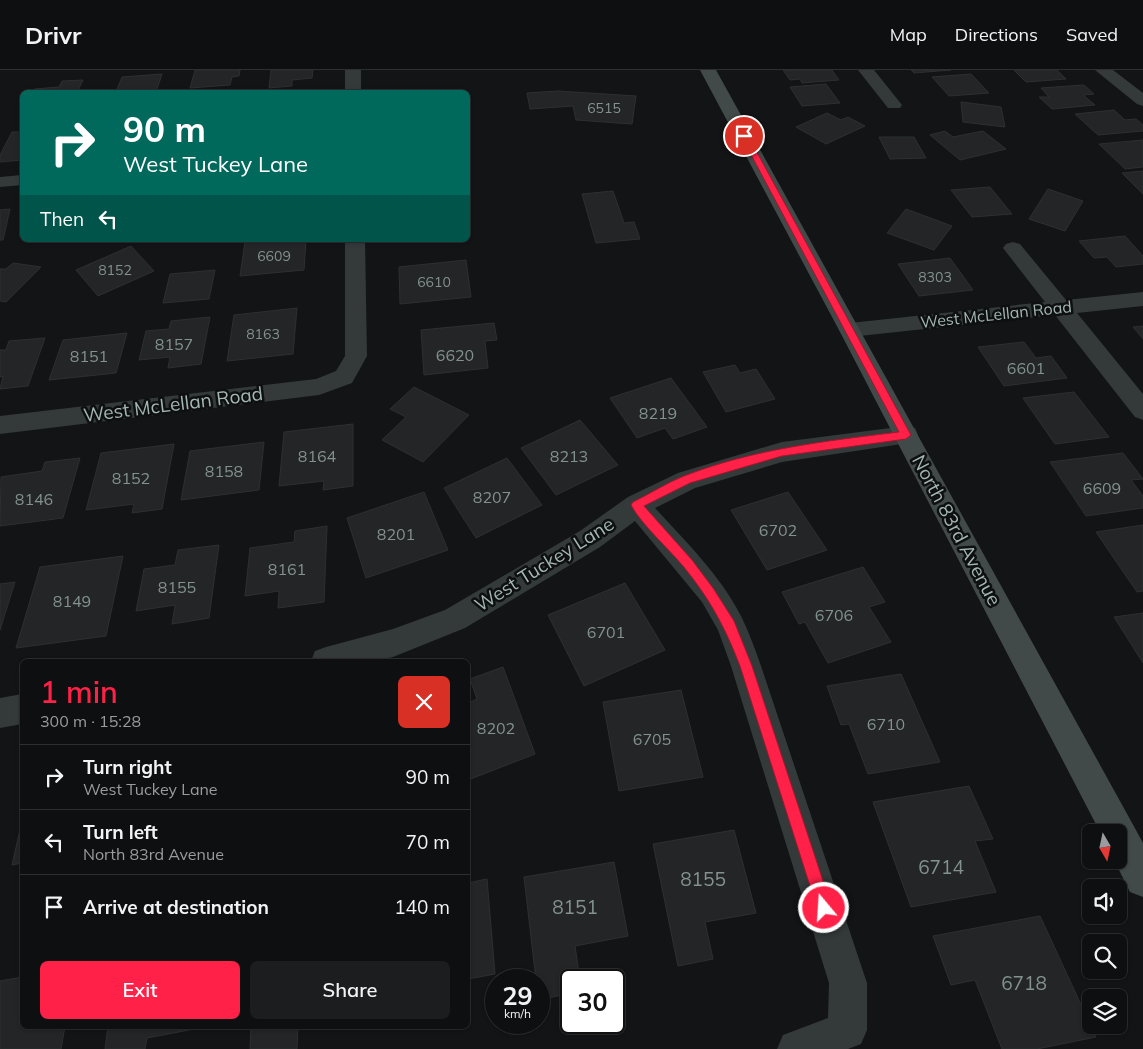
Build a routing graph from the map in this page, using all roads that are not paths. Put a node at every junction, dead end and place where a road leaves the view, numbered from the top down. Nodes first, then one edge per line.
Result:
1 (353, 70) edge
2 (708, 70) edge
3 (866, 70) edge
4 (1103, 70) edge
5 (353, 90) edge
6 (1143, 101) edge
7 (894, 105) dead end
8 (20, 180) edge
9 (0, 182) edge
10 (355, 242) edge
11 (1013, 248) dead end
12 (1143, 299) edge
13 (1060, 307) junction
14 (850, 330) junction
15 (1143, 411) edge
16 (0, 425) edge
17 (906, 435) junction
18 (637, 505) junction
19 (333, 659) edge
20 (20, 710) edge
21 (0, 713) edge
22 (1114, 824) edge
23 (1128, 850) edge
24 (1143, 879) edge
25 (797, 1049) edge

1 - 5 street
2 - 14 main road, North 83rd Avenue
3 - 7 street
4 - 6 street
8 - 9 street
10 - 16 street, West McLellan Road
11 - 13 street
12 - 13 street, West McLellan Road
13 - 14 street, West McLellan Road
13 - 15 street
14 - 17 main road, North 83rd Avenue
17 - 18 street, West Tuckey Lane
17 - 22 main road, North 83rd Avenue
18 - 19 street, West Tuckey Lane
18 - 25 street
20 - 21 street
23 - 24 main road, North 83rd Avenue

